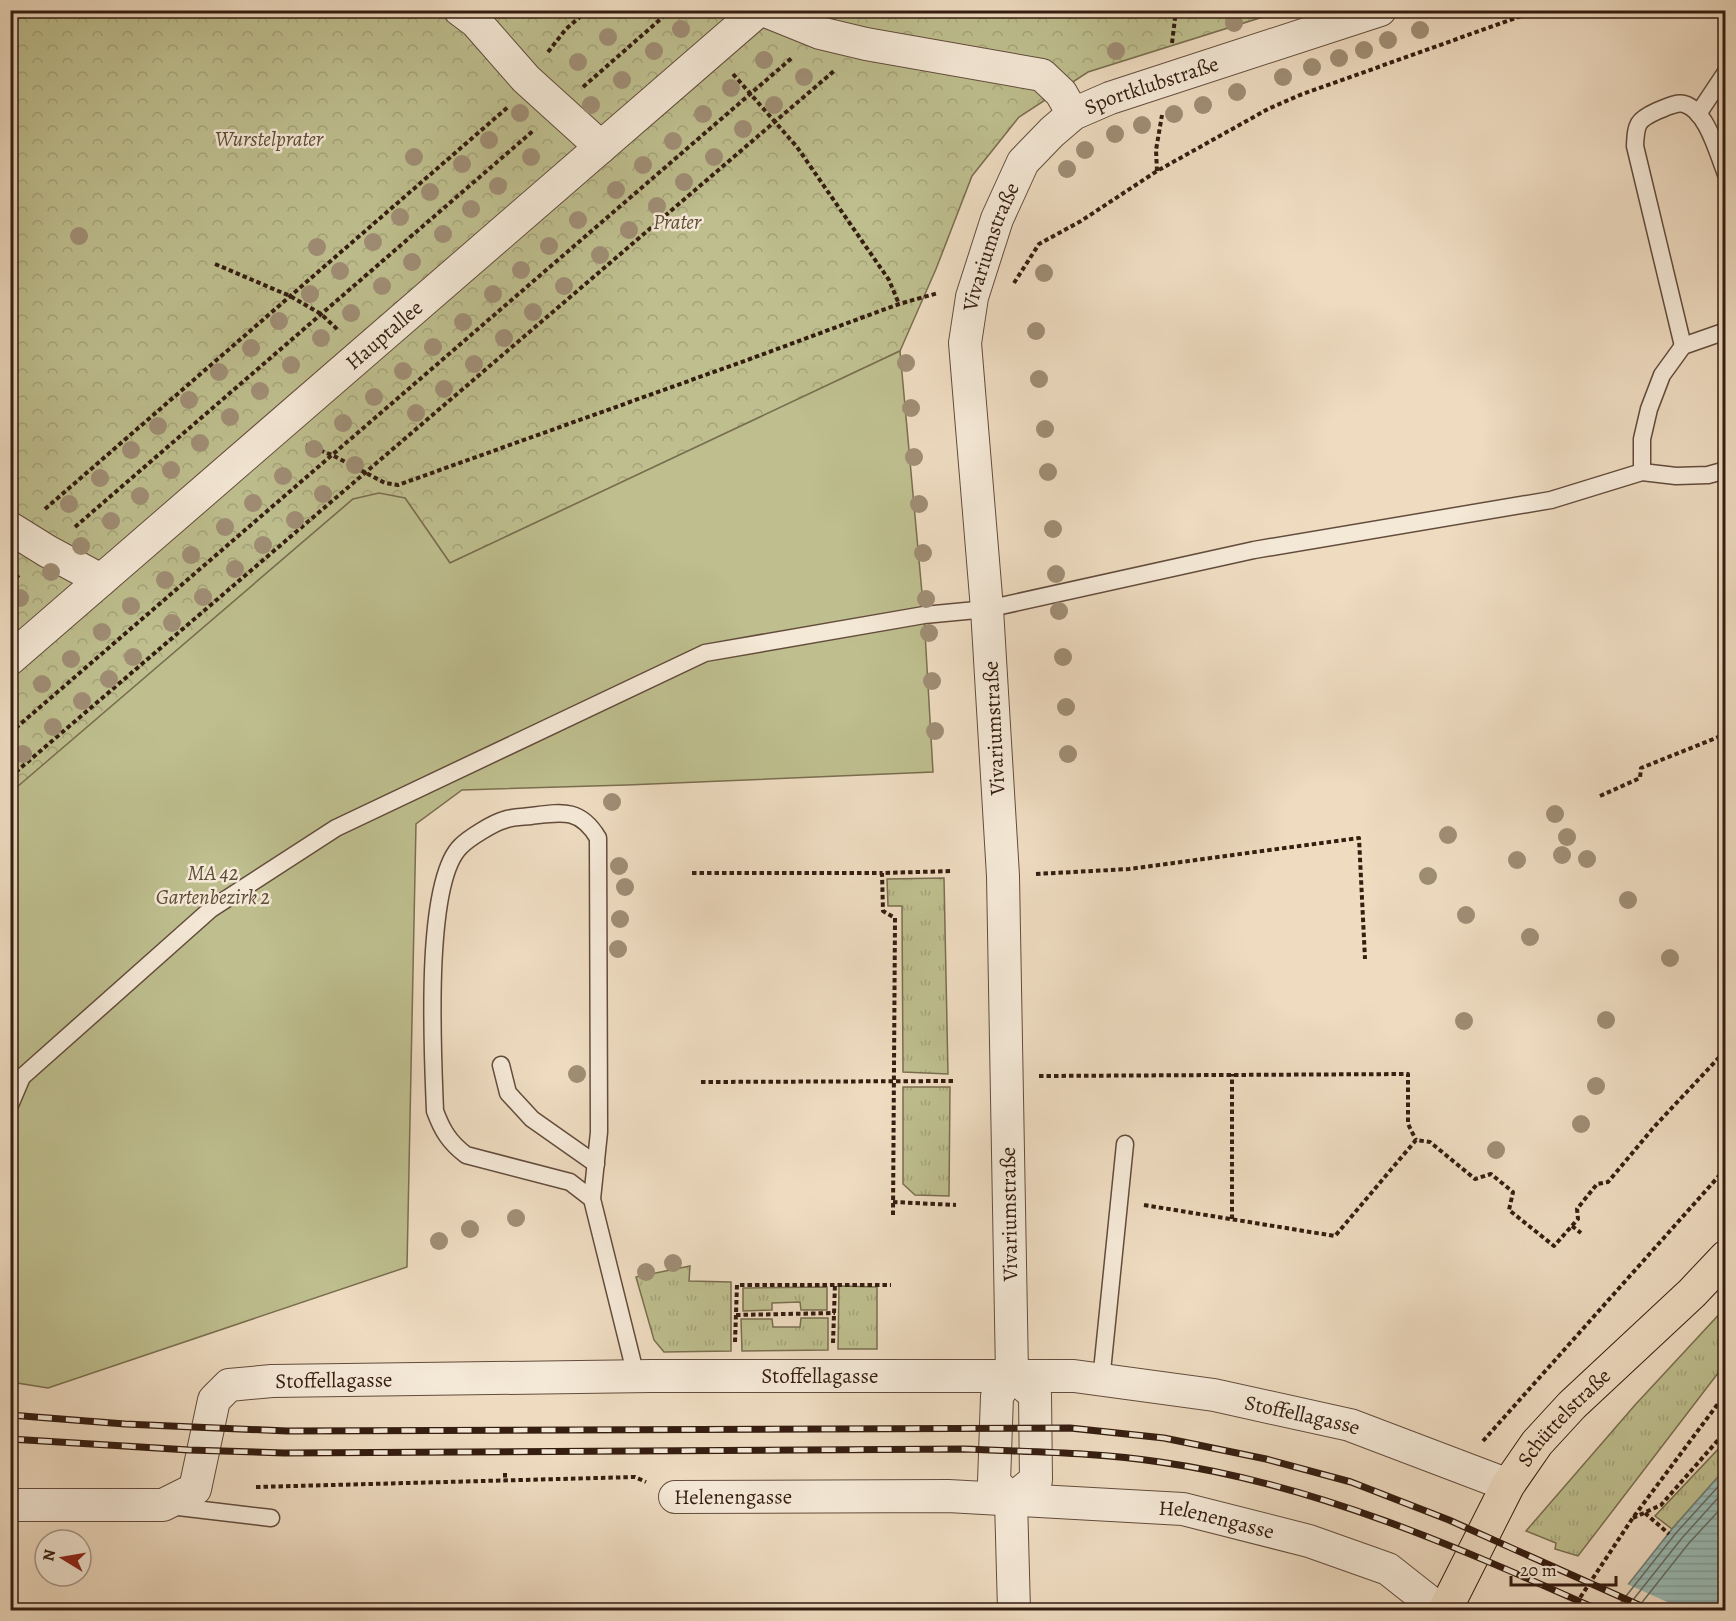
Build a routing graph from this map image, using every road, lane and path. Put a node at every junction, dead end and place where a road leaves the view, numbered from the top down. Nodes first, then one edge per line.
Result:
1 (460, 10) edge
2 (588, 10) edge
3 (671, 10) edge
4 (761, 10) edge
5 (1380, 10) edge
6 (819, 33) junction
7 (866, 44) junction
8 (712, 51) junction
9 (1725, 72) edge
10 (526, 79) junction
11 (750, 94) junction
12 (558, 109) junction
13 (1073, 114) junction
14 (1698, 114) junction
15 (774, 122) junction
16 (601, 147) junction
17 (1725, 174) edge
18 (215, 264) dead end
19 (290, 296) junction
20 (899, 303) dead end
21 (321, 314) junction
22 (1725, 331) edge
23 (1683, 346) junction
24 (363, 353) junction
25 (272, 432) junction
26 (332, 455) junction
27 (1725, 470) edge
28 (1642, 472) junction
29 (365, 473) junction
30 (14, 530) edge
31 (47, 551) junction
32 (101, 580) junction
33 (10, 583) edge
34 (987, 609) junction
35 (10, 659) edge
36 (10, 734) edge
37 (1725, 734) edge
38 (10, 777) edge
39 (1600, 796) dead end
40 (953, 871) dead end
41 (692, 873) dead end
42 (882, 873) junction
43 (1003, 876) junction
44 (1365, 959) dead end
45 (1725, 1053) edge
46 (501, 1065) dead end
47 (1232, 1074) junction
48 (1007, 1076) junction
49 (16, 1077) edge
50 (894, 1081) junction
51 (955, 1081) dead end
52 (701, 1082) dead end
53 (10, 1105) edge
54 (1416, 1140) junction
55 (1125, 1144) dead end
56 (596, 1164) junction
57 (1725, 1168) edge
58 (592, 1199) junction
59 (1119, 1201) junction
60 (893, 1202) junction
61 (956, 1205) dead end
62 (892, 1215) dead end
63 (1232, 1219) junction
64 (1572, 1226) junction
65 (1581, 1233) dead end
66 (1725, 1257) edge
67 (1626, 1269) dead end
68 (1632, 1274) junction
69 (835, 1284) junction
70 (891, 1285) dead end
71 (835, 1312) junction
72 (736, 1315) junction
73 (735, 1345) dead end
74 (833, 1354) dead end
75 (1012, 1374) junction
76 (644, 1376) junction
77 (1101, 1381) junction
78 (1725, 1393) edge
79 (1725, 1431) edge
80 (1468, 1470) junction
81 (505, 1473) dead end
82 (505, 1480) junction
83 (1508, 1485) junction
84 (255, 1488) dead end
85 (675, 1497) joint
86 (1011, 1500) junction
87 (10, 1505) edge
88 (163, 1505) junction
89 (1644, 1513) junction
90 (271, 1518) dead end
91 (1632, 1519) junction
92 (1669, 1534) dead end
93 (1014, 1611) edge
94 (1440, 1611) edge
95 (1445, 1611) edge
96 (1572, 1611) edge

1 - 10 street
2 - 10 path
3 - 12 path
4 - 6 street, Sportklubstraße
4 - 8 street, Hauptallee
5 - 13 street, Sportklubstraße
6 - 7 street, Sportklubstraße
6 - 11 path
7 - 13 street, Sportklubstraße
7 - 15 path
8 - 11 path
8 - 16 street, Hauptallee
9 - 14 lane
10 - 12 street
10 - 19 path
11 - 15 path
11 - 26 path
12 - 16 street
12 - 21 path
13 - 34 street, Vivariumstraße
14 - 17 lane
14 - 23 lane
15 - 20 path
15 - 29 path
16 - 24 street, Hauptallee
18 - 19 path
19 - 21 path
19 - 30 path
21 - 24 path
21 - 31 path
22 - 23 lane
23 - 28 lane
24 - 25 street, Hauptallee
25 - 26 path
25 - 32 street, Hauptallee
26 - 29 path
26 - 36 path
27 - 28 lane
28 - 34 lane
29 - 38 path
30 - 31 street
31 - 32 street
31 - 33 path
32 - 35 street, Hauptallee
34 - 43 street, Vivariumstraße
34 - 49 lane
37 - 39 path
40 - 42 path
41 - 42 path
42 - 50 path
43 - 44 path
43 - 48 street, Vivariumstraße
45 - 64 path
46 - 56 lane
47 - 48 path
47 - 54 path
47 - 63 path
48 - 75 street, Vivariumstraße
49 - 53 lane
50 - 51 path
50 - 52 path
50 - 60 path
54 - 63 path
54 - 64 path
55 - 59 lane
56 - 58 lane
56 - 58 lane
57 - 68 path
58 - 76 lane
59 - 63 path
59 - 77 lane
60 - 61 path
60 - 62 path
64 - 65 path
66 - 83 main road, Schüttelstraße
67 - 68 path
68 - 80 path
69 - 70 path
69 - 71 path
69 - 72 path
71 - 72 path
71 - 74 path
72 - 73 path
75 - 76 street, Stoffellagasse
75 - 77 street, Stoffellagasse
75 - 86 street
75 - 86 street
76 - 88 street, Stoffellagasse
77 - 80 street, Stoffellagasse
78 - 91 path
79 - 89 path
80 - 83 street, Stoffellagasse
81 - 82 path
82 - 84 path, Helenengasse
82 - 85 path, Helenengasse
83 - 95 main road, Schüttelstraße
85 - 86 street, Helenengasse
86 - 93 street
86 - 94 street, Helenengasse
87 - 88 street
88 - 90 lane
89 - 91 path
89 - 92 path
91 - 96 path

